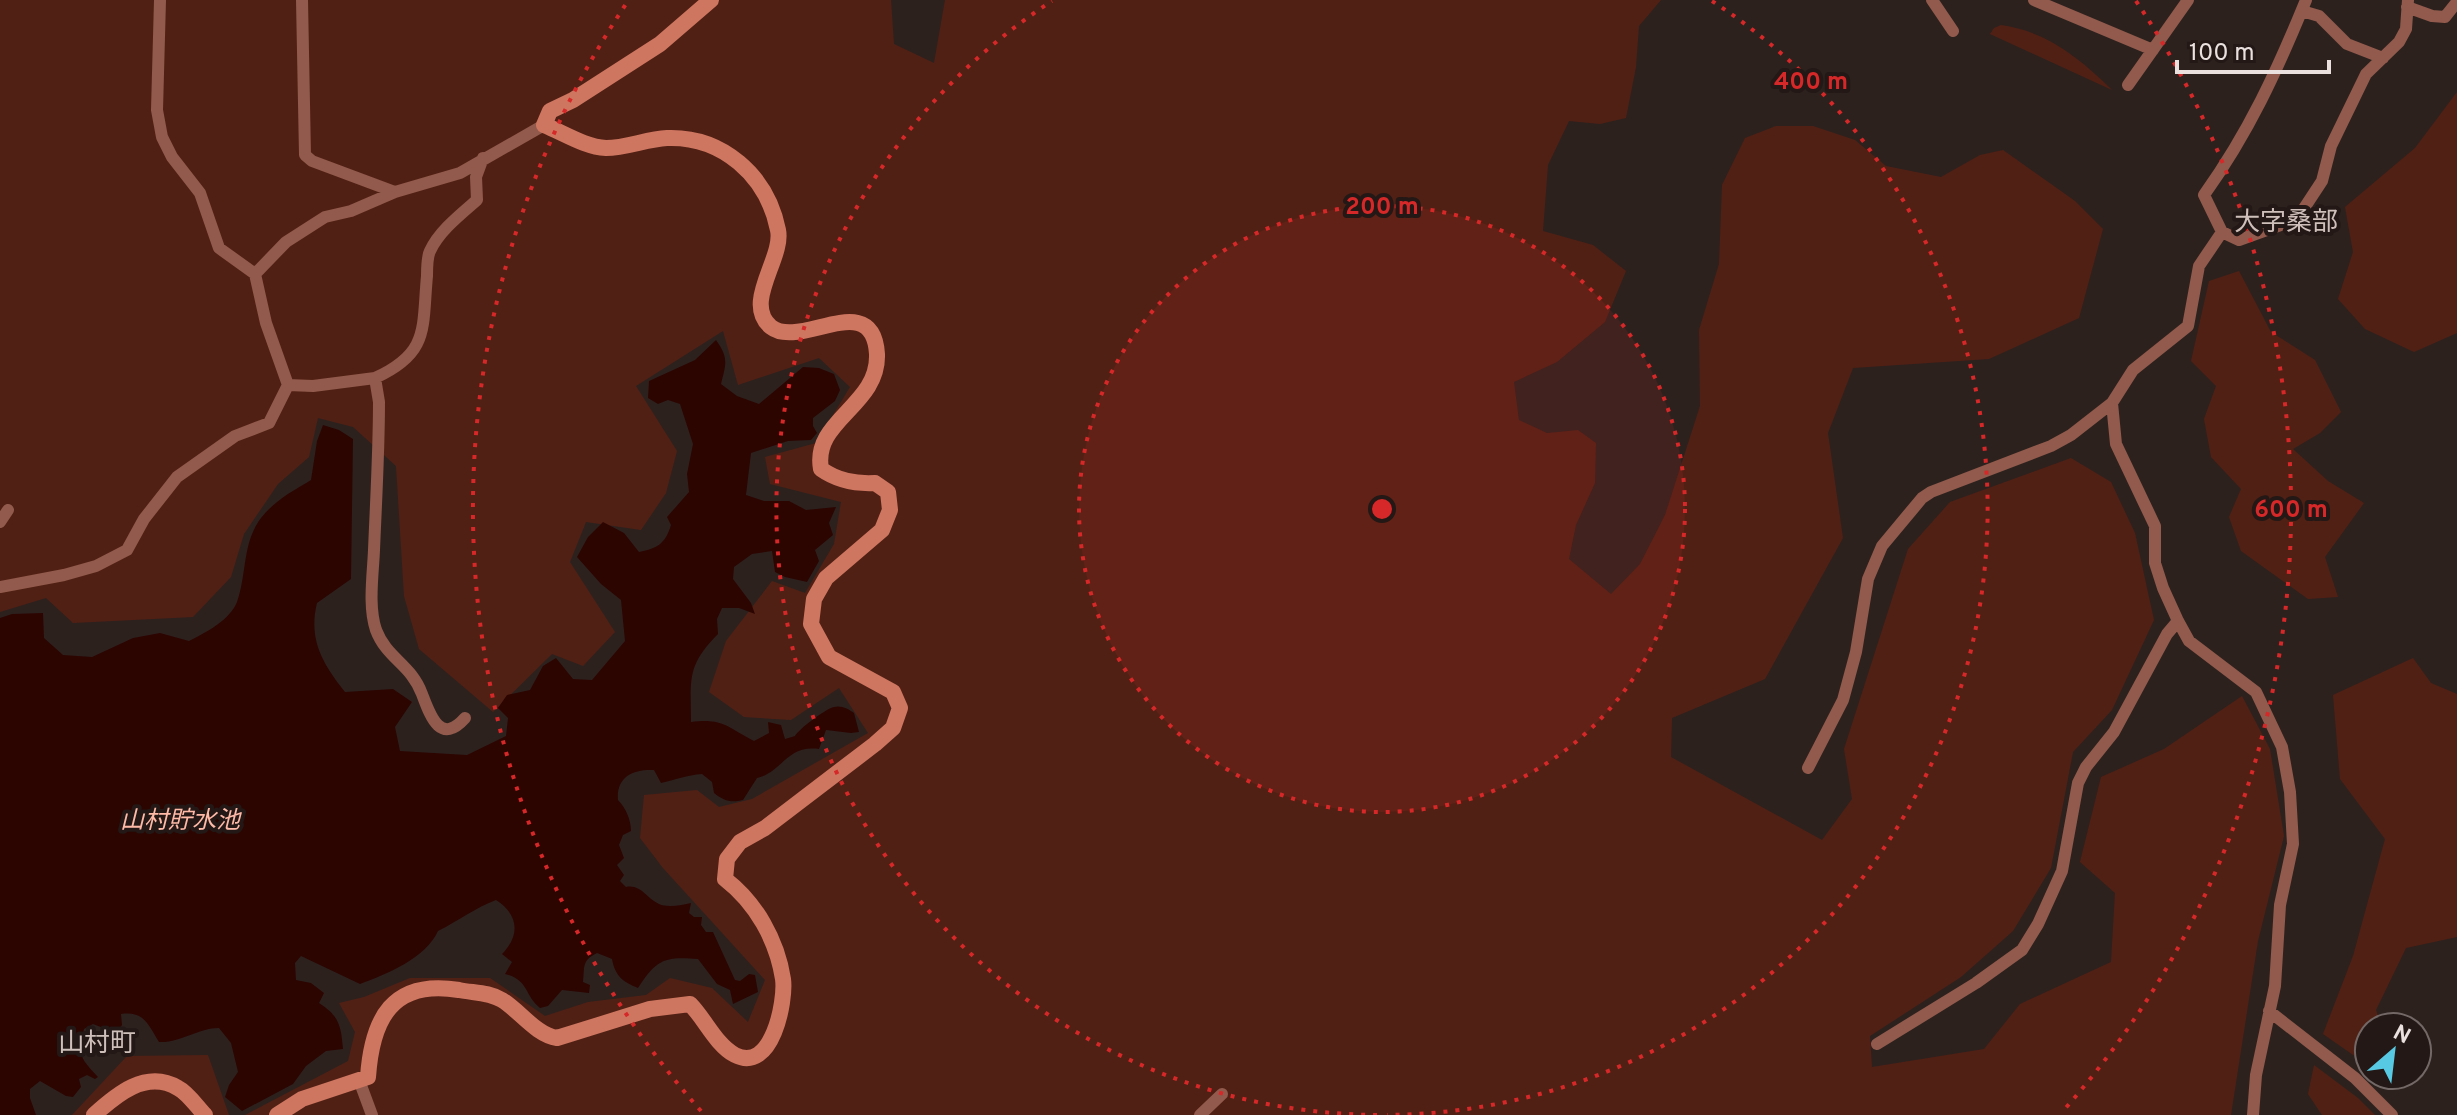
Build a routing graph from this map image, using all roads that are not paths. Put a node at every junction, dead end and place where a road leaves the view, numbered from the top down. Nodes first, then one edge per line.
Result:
1 (160, 0) edge
2 (302, 0) edge
3 (711, 0) edge
4 (1932, 0) edge
5 (2034, 0) edge
6 (2188, 0) edge
7 (2457, 2) edge
8 (2408, 4) edge
9 (2304, 5) edge
10 (1953, 31) dead end
11 (2153, 50) junction
12 (2383, 58) junction
13 (2128, 85) dead end
14 (544, 125) junction
15 (483, 158) junction
16 (395, 192) junction
17 (2222, 232) junction
18 (255, 274) junction
19 (375, 378) junction
20 (288, 385) junction
21 (2112, 403) junction
22 (8, 510) dead end
23 (0, 522) edge
24 (0, 587) edge
25 (2178, 621) junction
26 (465, 718) dead end
27 (1808, 768) dead end
28 (2269, 1011) junction
29 (1877, 1044) dead end
30 (359, 1080) junction
31 (1222, 1094) dead end
32 (94, 1115) edge
33 (205, 1115) edge
34 (277, 1115) edge
35 (372, 1115) edge
36 (1200, 1115) edge
37 (2253, 1115) edge
38 (2392, 1115) edge

1 - 18 street
2 - 16 street
3 - 14 street
4 - 10 street
5 - 11 street
6 - 11 street
7 - 8 street
8 - 12 street
9 - 12 street
9 - 17 street
11 - 13 street
12 - 17 street
14 - 15 street
14 - 30 street
15 - 16 street
15 - 19 street
16 - 18 street
17 - 21 street
18 - 20 street
19 - 20 street
19 - 26 street
20 - 24 street
21 - 25 street
21 - 27 street
22 - 23 street
25 - 28 street
25 - 29 street
28 - 37 street
28 - 38 street
30 - 34 street
30 - 35 street
31 - 36 street
32 - 33 street

